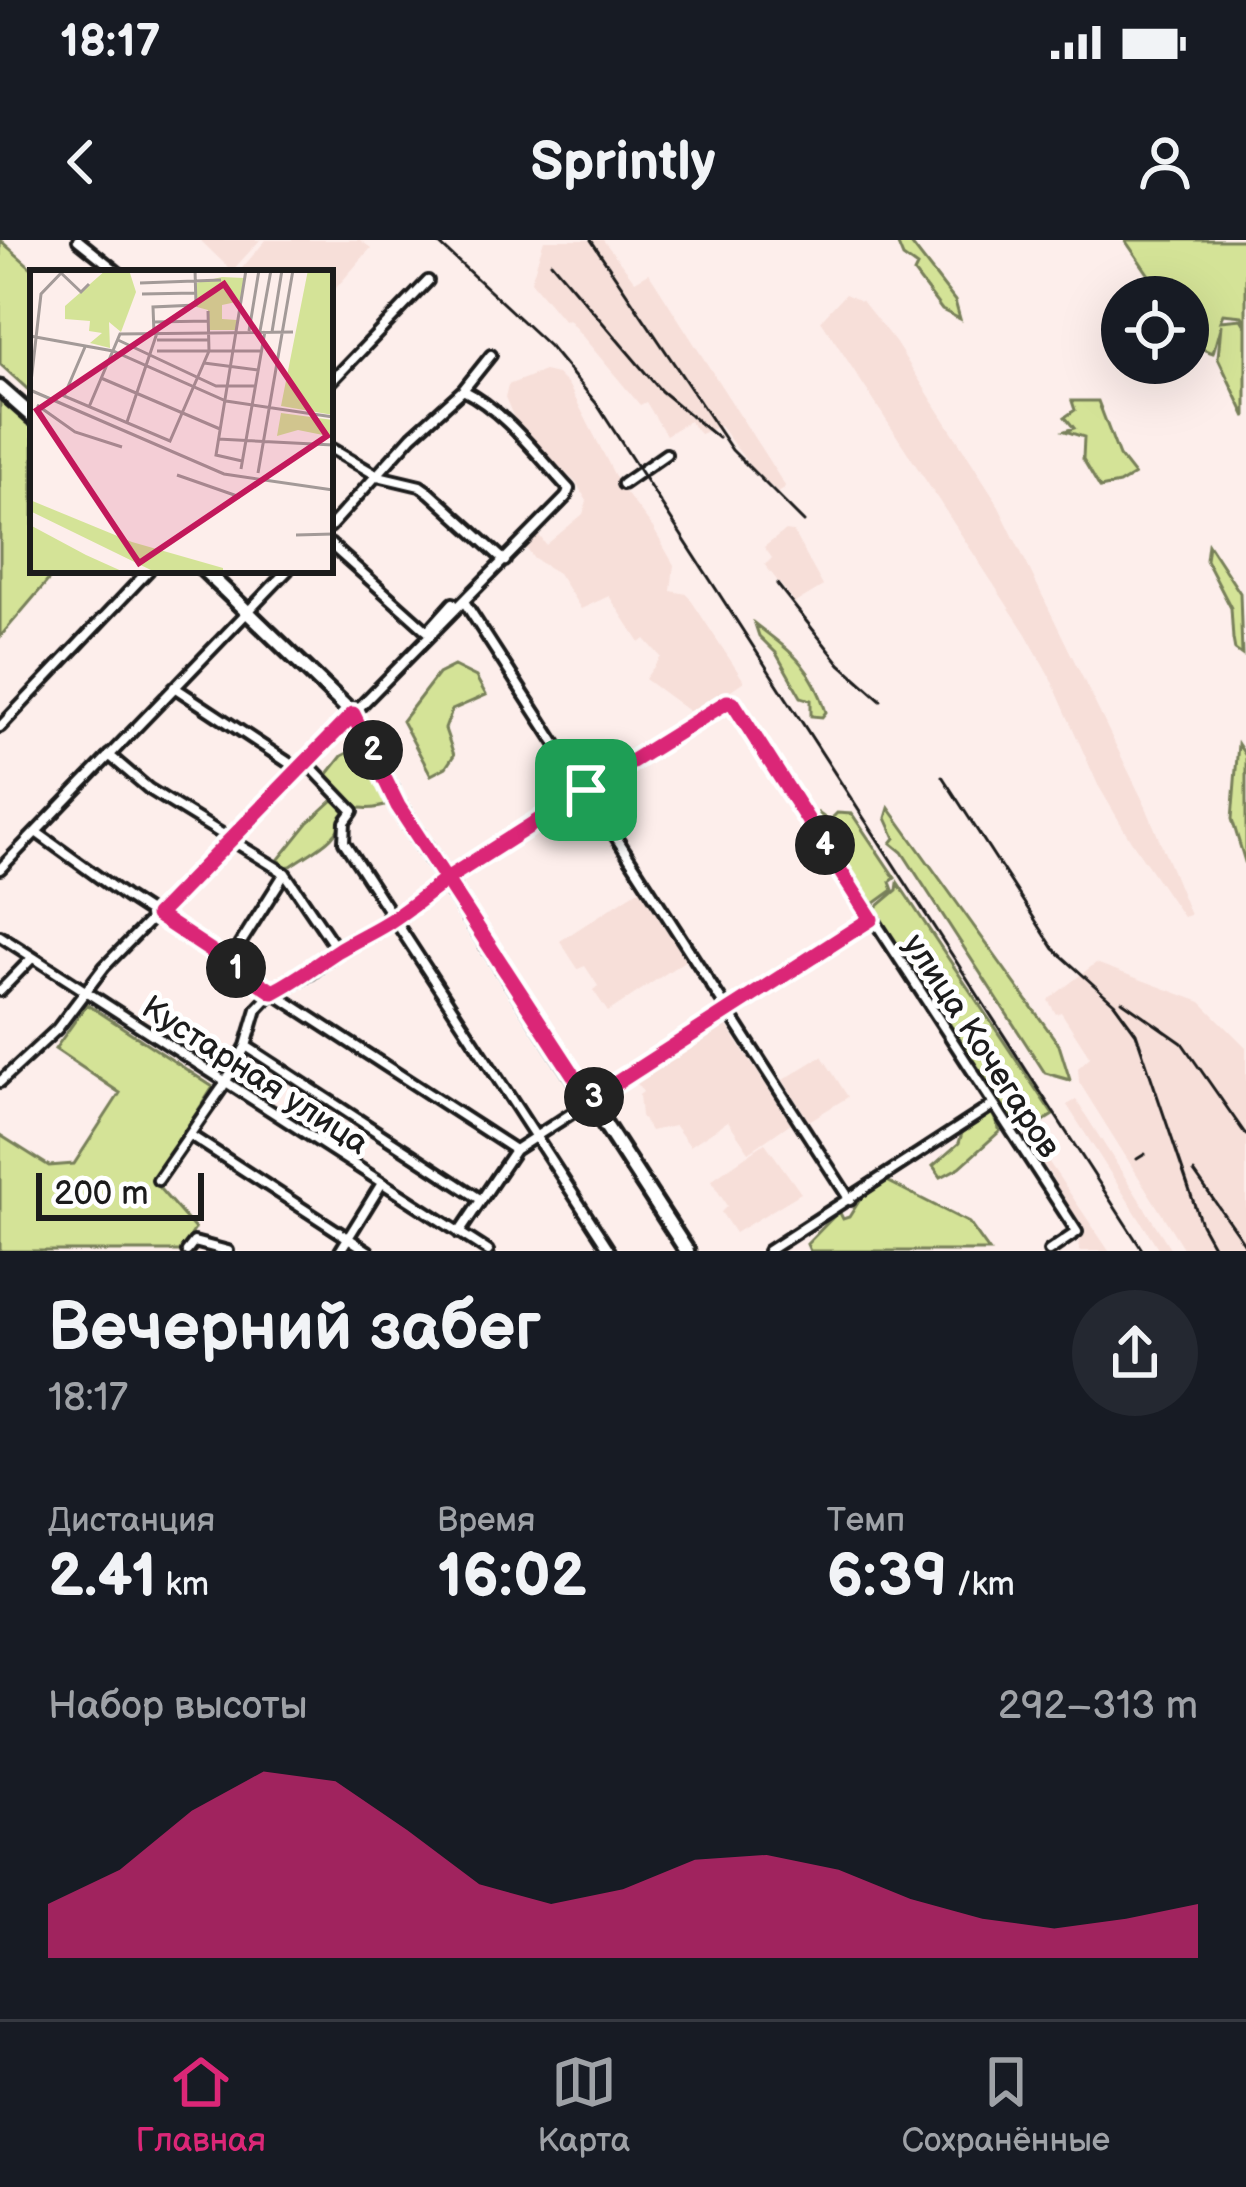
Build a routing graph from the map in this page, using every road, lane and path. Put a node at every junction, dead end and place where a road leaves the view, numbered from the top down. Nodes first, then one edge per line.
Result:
1 (78, 240) edge
2 (115, 270) edge
3 (428, 281) dead end
4 (491, 355) dead end
5 (333, 379) edge
6 (0, 388) edge
7 (463, 390) junction
8 (30, 414) edge
9 (333, 450) edge
10 (666, 454) dead end
11 (378, 476) junction
12 (623, 484) dead end
13 (333, 524) edge
14 (333, 547) edge
15 (505, 561) junction
16 (146, 573) edge
17 (207, 573) edge
18 (285, 573) edge
19 (453, 603) dead end
20 (465, 603) junction
21 (248, 611) junction
22 (429, 633) junction
23 (174, 687) junction
24 (353, 714) junction
25 (0, 727) edge
26 (109, 755) junction
27 (298, 769) junction
28 (586, 790) junction
29 (36, 832) junction
30 (231, 838) junction
31 (0, 869) edge
32 (285, 873) junction
33 (446, 880) junction
34 (157, 915) junction
35 (394, 919) junction
36 (871, 919) junction
37 (0, 936) edge
38 (338, 951) junction
39 (32, 958) junction
40 (228, 963) junction
41 (81, 991) junction
42 (0, 992) edge
43 (273, 992) junction
44 (728, 1010) junction
45 (246, 1046) junction
46 (0, 1082) edge
47 (224, 1082) junction
48 (590, 1100) junction
49 (993, 1105) junction
50 (190, 1135) junction
51 (536, 1136) junction
52 (515, 1150) junction
53 (158, 1180) dead end
54 (382, 1183) junction
55 (480, 1199) junction
56 (850, 1200) junction
57 (459, 1233) junction
58 (348, 1239) junction
59 (472, 1242) junction
60 (190, 1246) edge
61 (228, 1251) edge
62 (340, 1251) edge
63 (368, 1251) edge
64 (466, 1251) edge
65 (488, 1251) edge
66 (610, 1251) edge
67 (687, 1251) edge
68 (768, 1251) edge
69 (1049, 1251) edge

1 - 2 street
3 - 5 street
4 - 7 street
6 - 8 main road
7 - 11 street
7 - 15 street
9 - 11 street
10 - 12 street
11 - 13 street
11 - 15 street
14 - 22 street
15 - 20 street
16 - 25 street
17 - 21 main road
18 - 21 street
19 - 22 street
20 - 22 street
20 - 28 street
21 - 23 street
21 - 24 main road
22 - 24 street
23 - 26 street
23 - 27 street
24 - 27 street
24 - 33 main road
26 - 29 street
26 - 30 street
27 - 30 street
27 - 35 street
28 - 33 street
28 - 36 street, улица Кочегаров
28 - 44 street
29 - 31 street
29 - 34 street
30 - 32 street
30 - 34 street
32 - 38 street
32 - 40 street
33 - 35 street
33 - 48 main road
34 - 40 street
34 - 41 street
35 - 38 street
35 - 51 street
36 - 44 street
36 - 49 street, улица Кочегаров
37 - 39 street, Кустарная улица
38 - 43 street
39 - 41 street, Кустарная улица
39 - 42 street
40 - 43 street
41 - 46 street
41 - 47 street, Кустарная улица
43 - 45 street
43 - 52 street
44 - 48 street
44 - 56 street
45 - 47 street
45 - 55 street
47 - 50 street
47 - 54 street, Кустарная улица
48 - 51 street
48 - 67 main road
49 - 56 street
49 - 69 street, улица Кочегаров
50 - 53 street
50 - 58 street
51 - 52 street
51 - 66 street
52 - 55 street
54 - 57 street, Кустарная улица
54 - 58 street
55 - 57 street
56 - 68 street
57 - 59 street, Кустарная улица
58 - 62 street
58 - 63 street
59 - 64 street
59 - 65 street, Кустарная улица
60 - 61 street

